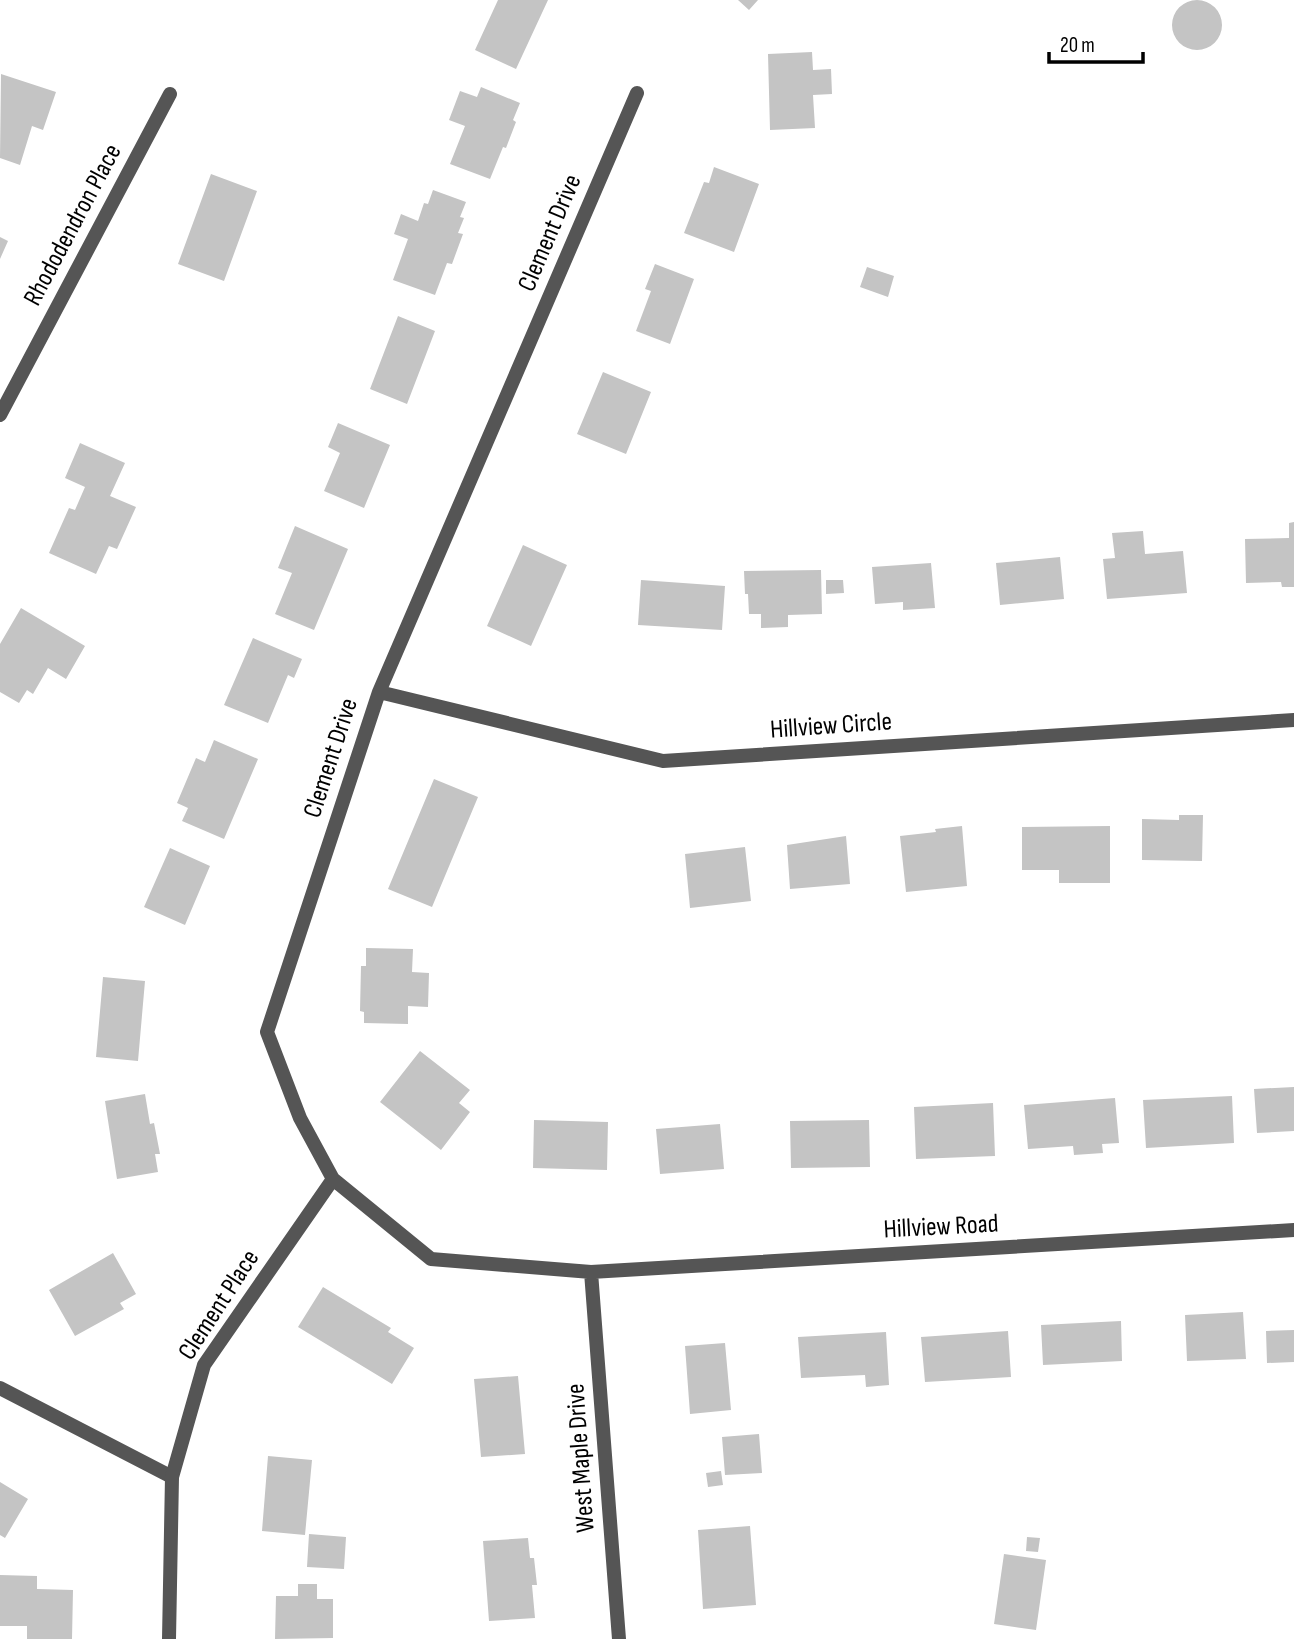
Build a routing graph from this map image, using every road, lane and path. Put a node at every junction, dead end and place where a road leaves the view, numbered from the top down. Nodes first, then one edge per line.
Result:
1 (638, 93) dead end
2 (170, 94) dead end
3 (0, 415) edge
4 (379, 692) junction
5 (1294, 720) edge
6 (332, 1179) junction
7 (1294, 1230) edge
8 (591, 1272) junction
9 (0, 1388) edge
10 (172, 1477) junction
11 (169, 1639) edge
12 (619, 1639) edge

1 - 4 street, Clement Drive
2 - 3 street, Rhododendron Place
4 - 5 street, Hillview Circle
4 - 6 street, Clement Drive
6 - 8 street, Clement Drive
6 - 10 street, Clement Place
7 - 8 street, Hillview Road
8 - 12 street, West Maple Drive
9 - 10 street
10 - 11 street, Clement Place

